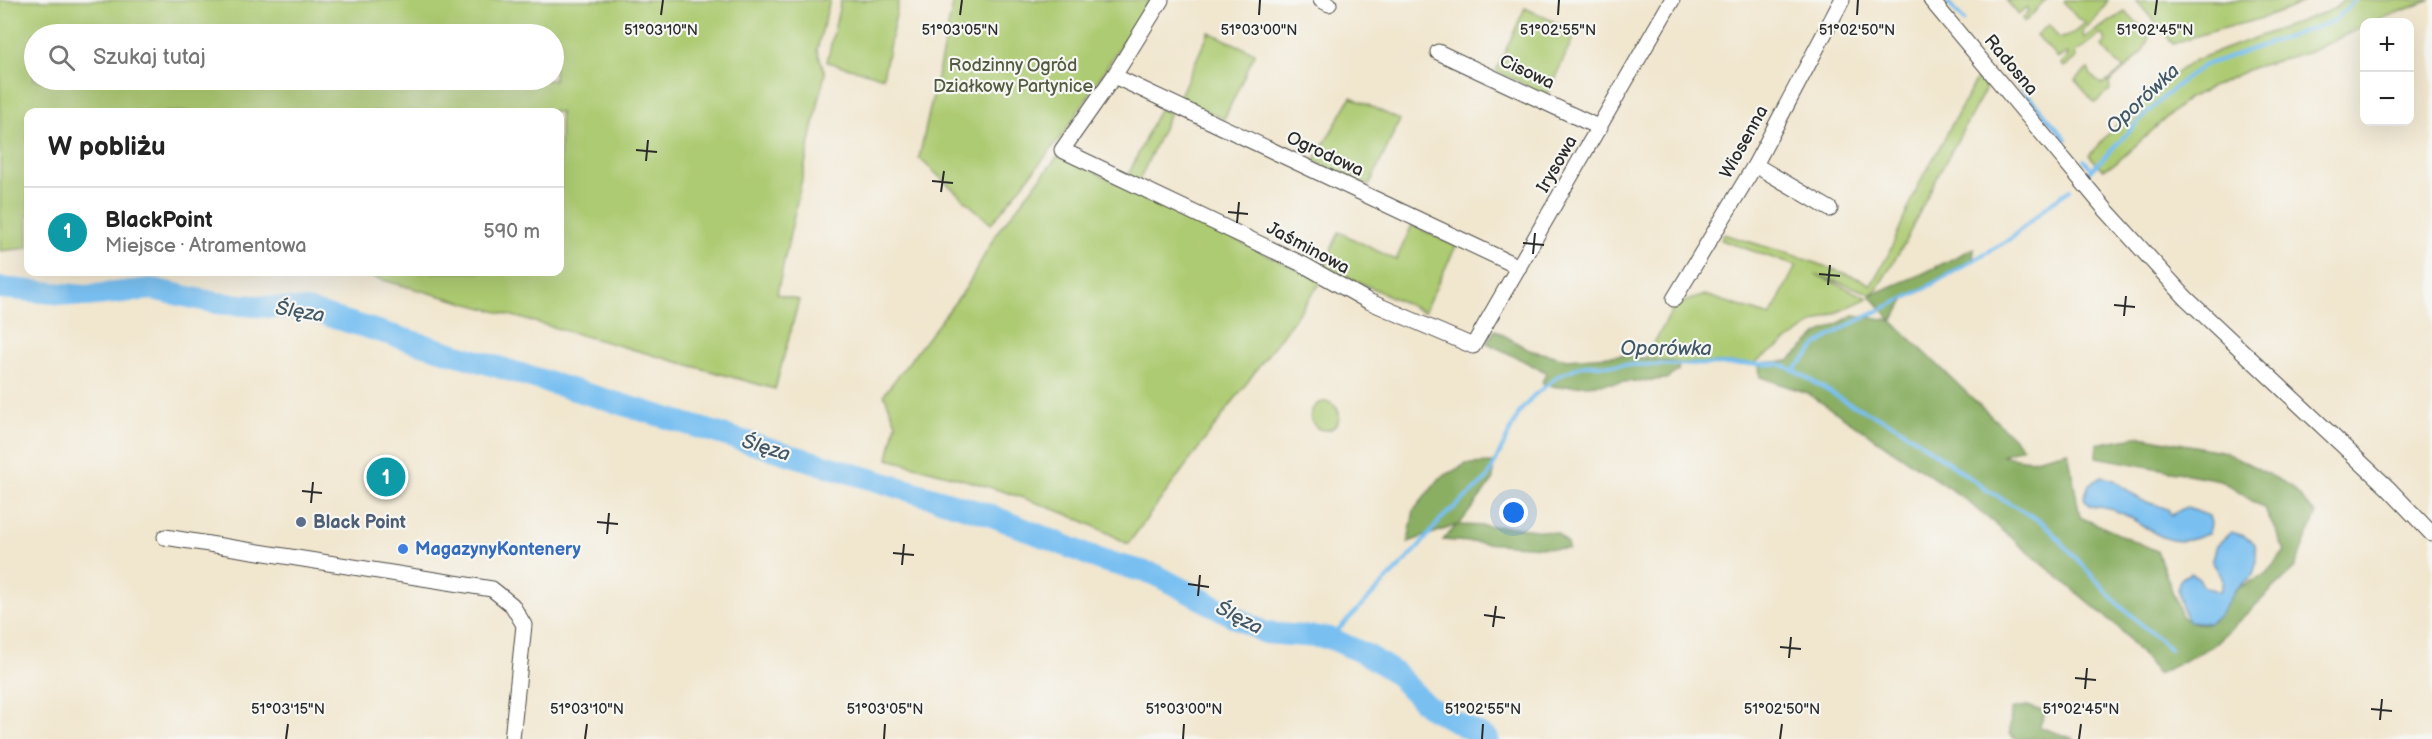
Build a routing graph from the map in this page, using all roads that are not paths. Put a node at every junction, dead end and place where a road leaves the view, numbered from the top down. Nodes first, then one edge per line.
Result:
1 (1161, 0) edge
2 (1672, 0) edge
3 (1842, 0) edge
4 (1931, 0) edge
5 (1438, 52) dead end
6 (1114, 76) junction
7 (1600, 128) junction
8 (1755, 165) junction
9 (1830, 209) dead end
10 (1519, 267) junction
11 (1674, 299) dead end
12 (1473, 346) joint
13 (2432, 534) edge
14 (165, 537) dead end
15 (512, 739) edge

1 - 6 street
2 - 7 street, Irysowa
3 - 8 street, Wiosenna
4 - 13 street, Radosna
5 - 7 street, Cisowa
6 - 10 street, Ogrodowa
6 - 12 street, Jaśminowa
7 - 10 street, Irysowa
8 - 9 street
8 - 11 street, Wiosenna
10 - 12 street, Irysowa
14 - 15 street

